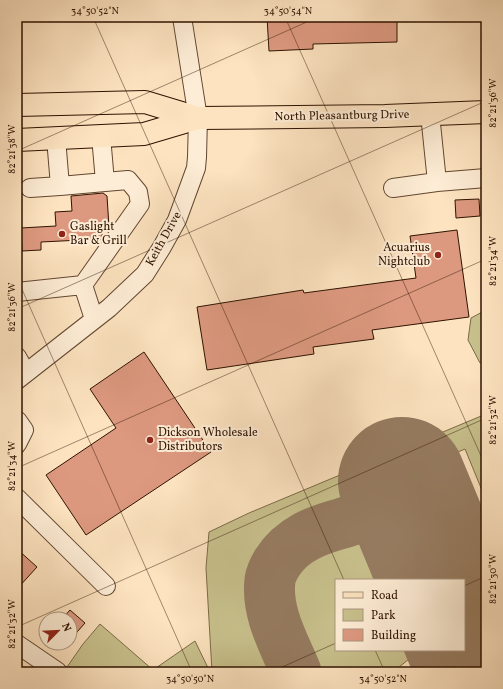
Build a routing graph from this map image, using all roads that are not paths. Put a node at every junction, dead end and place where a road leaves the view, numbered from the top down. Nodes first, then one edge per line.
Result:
1 (182, 17) edge
2 (17, 105) edge
3 (486, 112) edge
4 (430, 114) junction
5 (198, 118) junction
6 (101, 136) junction
7 (56, 138) junction
8 (17, 140) edge
9 (486, 178) edge
10 (105, 182) junction
11 (437, 182) junction
12 (60, 186) junction
13 (30, 188) dead end
14 (393, 188) dead end
15 (83, 285) junction
16 (17, 292) edge
17 (94, 319) junction
18 (17, 357) edge
19 (22, 377) edge
20 (17, 420) edge
21 (17, 444) edge
22 (17, 498) edge
23 (106, 586) dead end
24 (17, 644) edge
25 (58, 672) edge

1 - 5 street, Keith Drive
2 - 5 main road, North Pleasantburg Drive
3 - 4 main road, North Pleasantburg Drive
4 - 5 main road, North Pleasantburg Drive
4 - 11 street
5 - 6 main road, North Pleasantburg Drive
5 - 17 street, Keith Drive
6 - 7 main road, North Pleasantburg Drive
6 - 10 street
7 - 8 main road, North Pleasantburg Drive
7 - 12 street
9 - 11 street
10 - 12 street
10 - 15 street
11 - 14 street
12 - 13 street
15 - 16 street
15 - 17 street
17 - 19 street, Keith Drive
18 - 19 street
20 - 21 street
22 - 23 street
24 - 25 street

